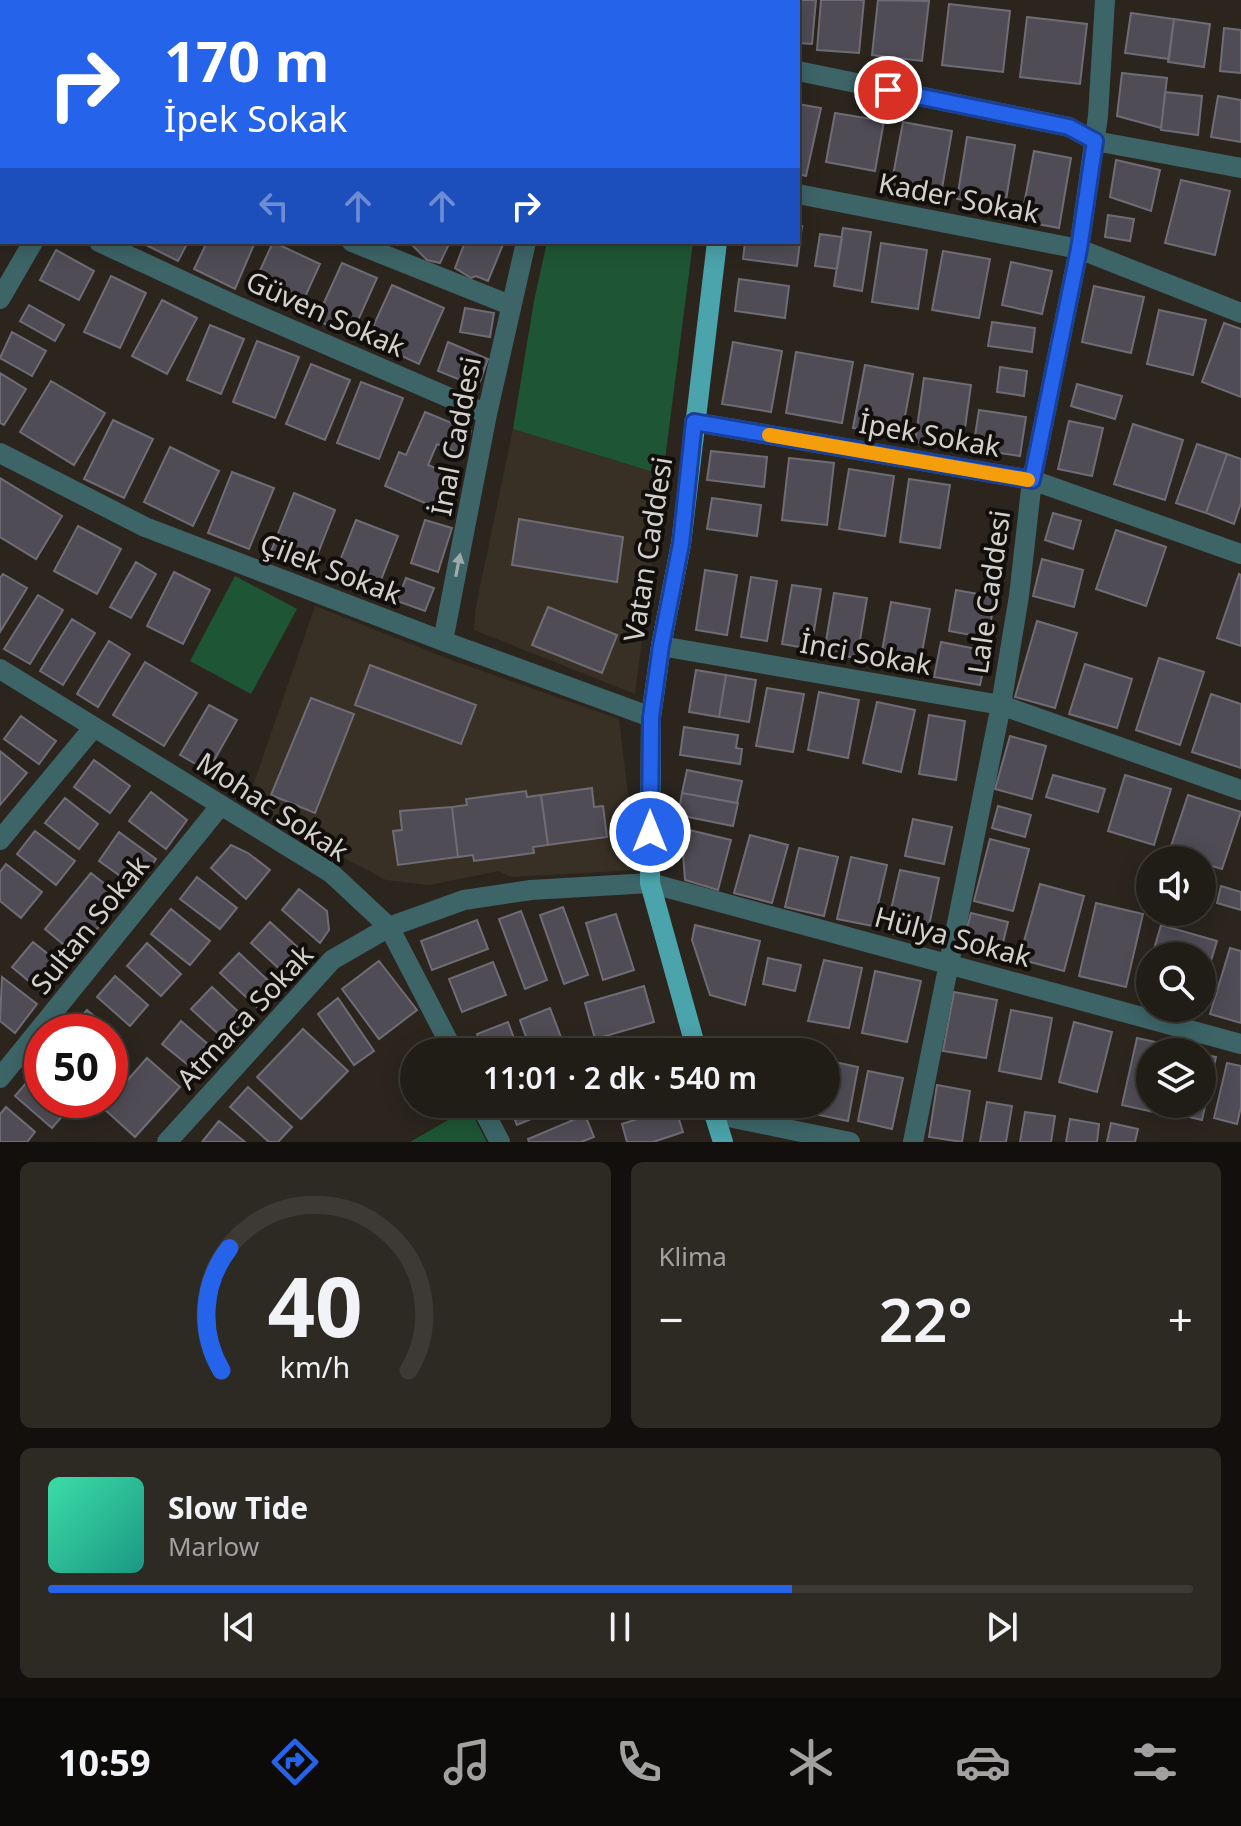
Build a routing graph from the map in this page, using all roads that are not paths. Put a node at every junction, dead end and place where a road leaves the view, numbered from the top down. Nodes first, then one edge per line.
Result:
1 (1105, 0) edge
2 (800, 71) edge
3 (1095, 141) junction
4 (1241, 168) edge
5 (800, 194) edge
6 (32, 244) edge
7 (103, 244) edge
8 (357, 244) edge
9 (525, 244) edge
10 (717, 244) edge
11 (1079, 249) junction
12 (0, 299) edge
13 (510, 305) junction
14 (1241, 313) edge
15 (487, 414) junction
16 (694, 422) junction
17 (0, 453) edge
18 (1032, 480) junction
19 (1241, 554) edge
20 (443, 641) junction
21 (661, 646) junction
22 (0, 669) edge
23 (1001, 705) junction
24 (651, 717) junction
25 (94, 727) junction
26 (1241, 790) edge
27 (221, 805) junction
28 (0, 840) edge
29 (650, 883) junction
30 (389, 927) junction
31 (948, 963) junction
32 (447, 1038) edge
33 (693, 1038) edge
34 (1241, 1044) edge
35 (0, 1078) edge
36 (487, 1118) edge
37 (716, 1118) edge
38 (750, 1118) edge
39 (167, 1142) edge
40 (500, 1142) edge
41 (723, 1142) edge
42 (850, 1142) edge
43 (913, 1142) edge

1 - 3 street, Lale Caddesi
2 - 3 street
3 - 4 street
3 - 11 street, Lale Caddesi
5 - 11 street, Kader Sokak
6 - 12 street
7 - 15 street, Güven Sokak
8 - 13 street
9 - 13 street, İnal Caddesi
10 - 16 main road, Vatan Caddesi
11 - 14 street, Kader Sokak
11 - 18 street, Lale Caddesi
13 - 15 street, İnal Caddesi
20 -> 15 street, İnal Caddesi
16 - 18 street, İpek Sokak
16 - 21 main road, Vatan Caddesi
17 - 20 street, Çilek Sokak
18 - 19 street, İpek Sokak
18 - 23 street, Lale Caddesi
20 - 24 street, Çilek Sokak
21 - 23 street, İnci Sokak
21 - 24 main road, Vatan Caddesi
22 - 25 street, Mohac Sokak
23 - 26 street, İnci Sokak
23 - 31 street, Lale Caddesi
24 - 29 main road, Vatan Caddesi
25 - 27 street, Mohac Sokak
25 - 28 street
27 - 30 street, Mohac Sokak
27 - 35 street, Sultan Sokak
29 - 30 street, Atmaca Sokak
29 - 31 street, Hülya Sokak
29 - 33 main road, Vatan Caddesi
30 - 32 street, Mohac Sokak
30 - 39 street, Atmaca Sokak
31 - 34 street, Hülya Sokak
31 - 43 street, Lale Caddesi
36 - 40 street
37 - 41 main road
38 - 42 street

